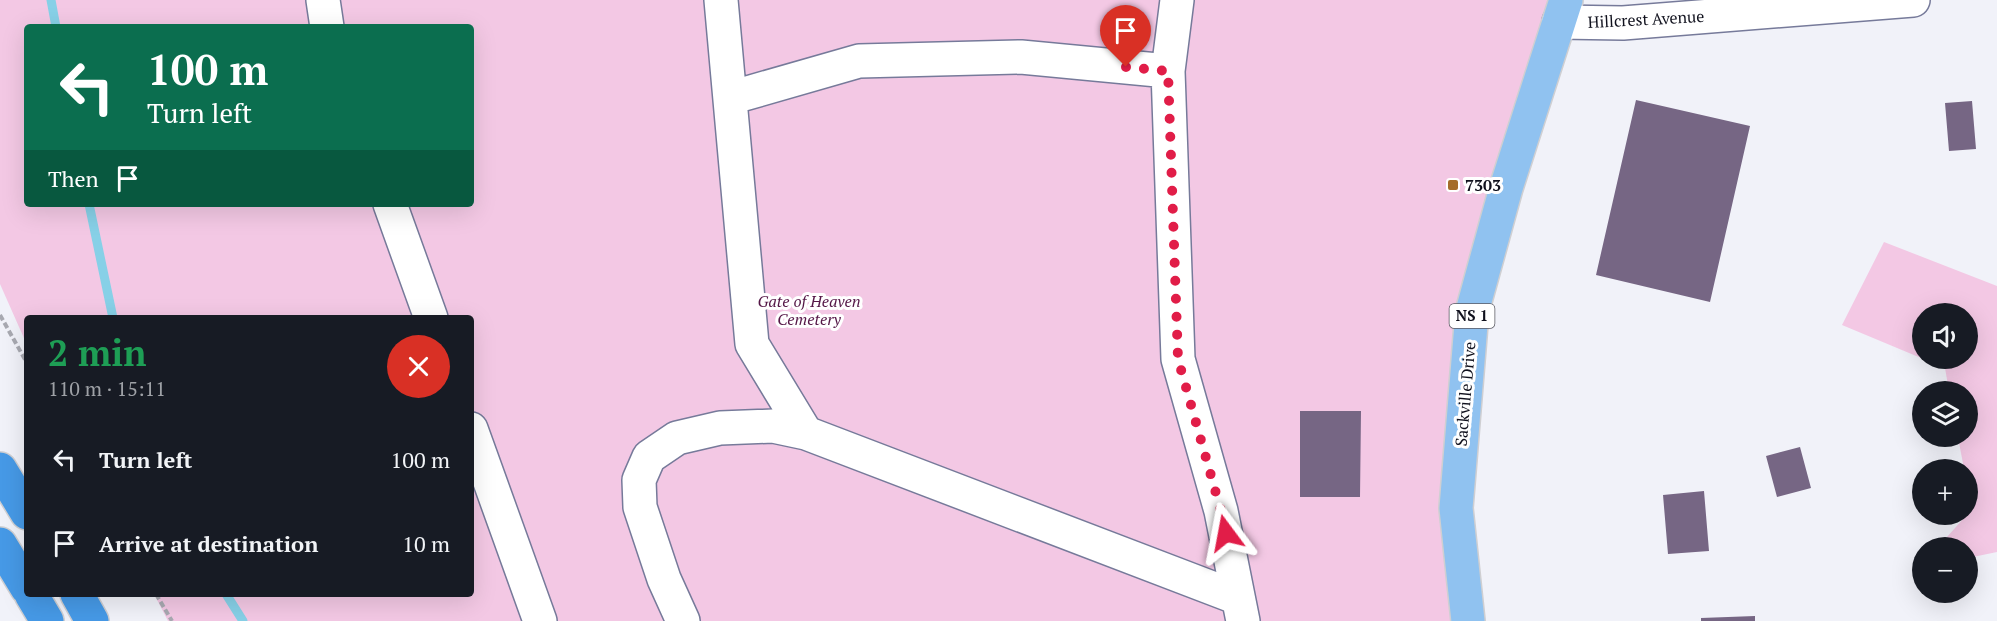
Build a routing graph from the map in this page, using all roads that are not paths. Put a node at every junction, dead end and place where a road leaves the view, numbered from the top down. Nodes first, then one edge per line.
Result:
1 (323, 0) edge
2 (721, 0) edge
3 (1177, 0) edge
4 (1913, 0) edge
5 (1563, 11) edge
6 (327, 24) edge
7 (1168, 71) junction
8 (730, 98) junction
9 (391, 207) edge
10 (430, 315) edge
11 (806, 433) junction
12 (474, 437) edge
13 (0, 469) edge
14 (24, 508) edge
15 (0, 544) edge
16 (24, 583) edge
17 (33, 597) edge
18 (79, 597) edge
19 (1240, 609) edge
20 (48, 621) edge
21 (93, 621) edge
22 (540, 621) edge
23 (683, 621) edge
24 (1468, 621) edge

1 - 6 street
2 - 8 street
3 - 7 street
4 - 5 street, Hillcrest Avenue
5 - 24 main road, Sackville Drive / NS 1
7 - 8 street
7 - 19 street
8 - 11 street
9 - 10 street
11 - 19 street
11 - 23 street
12 - 22 street
13 - 14 highway
15 - 16 highway
17 - 20 highway
18 - 21 highway

